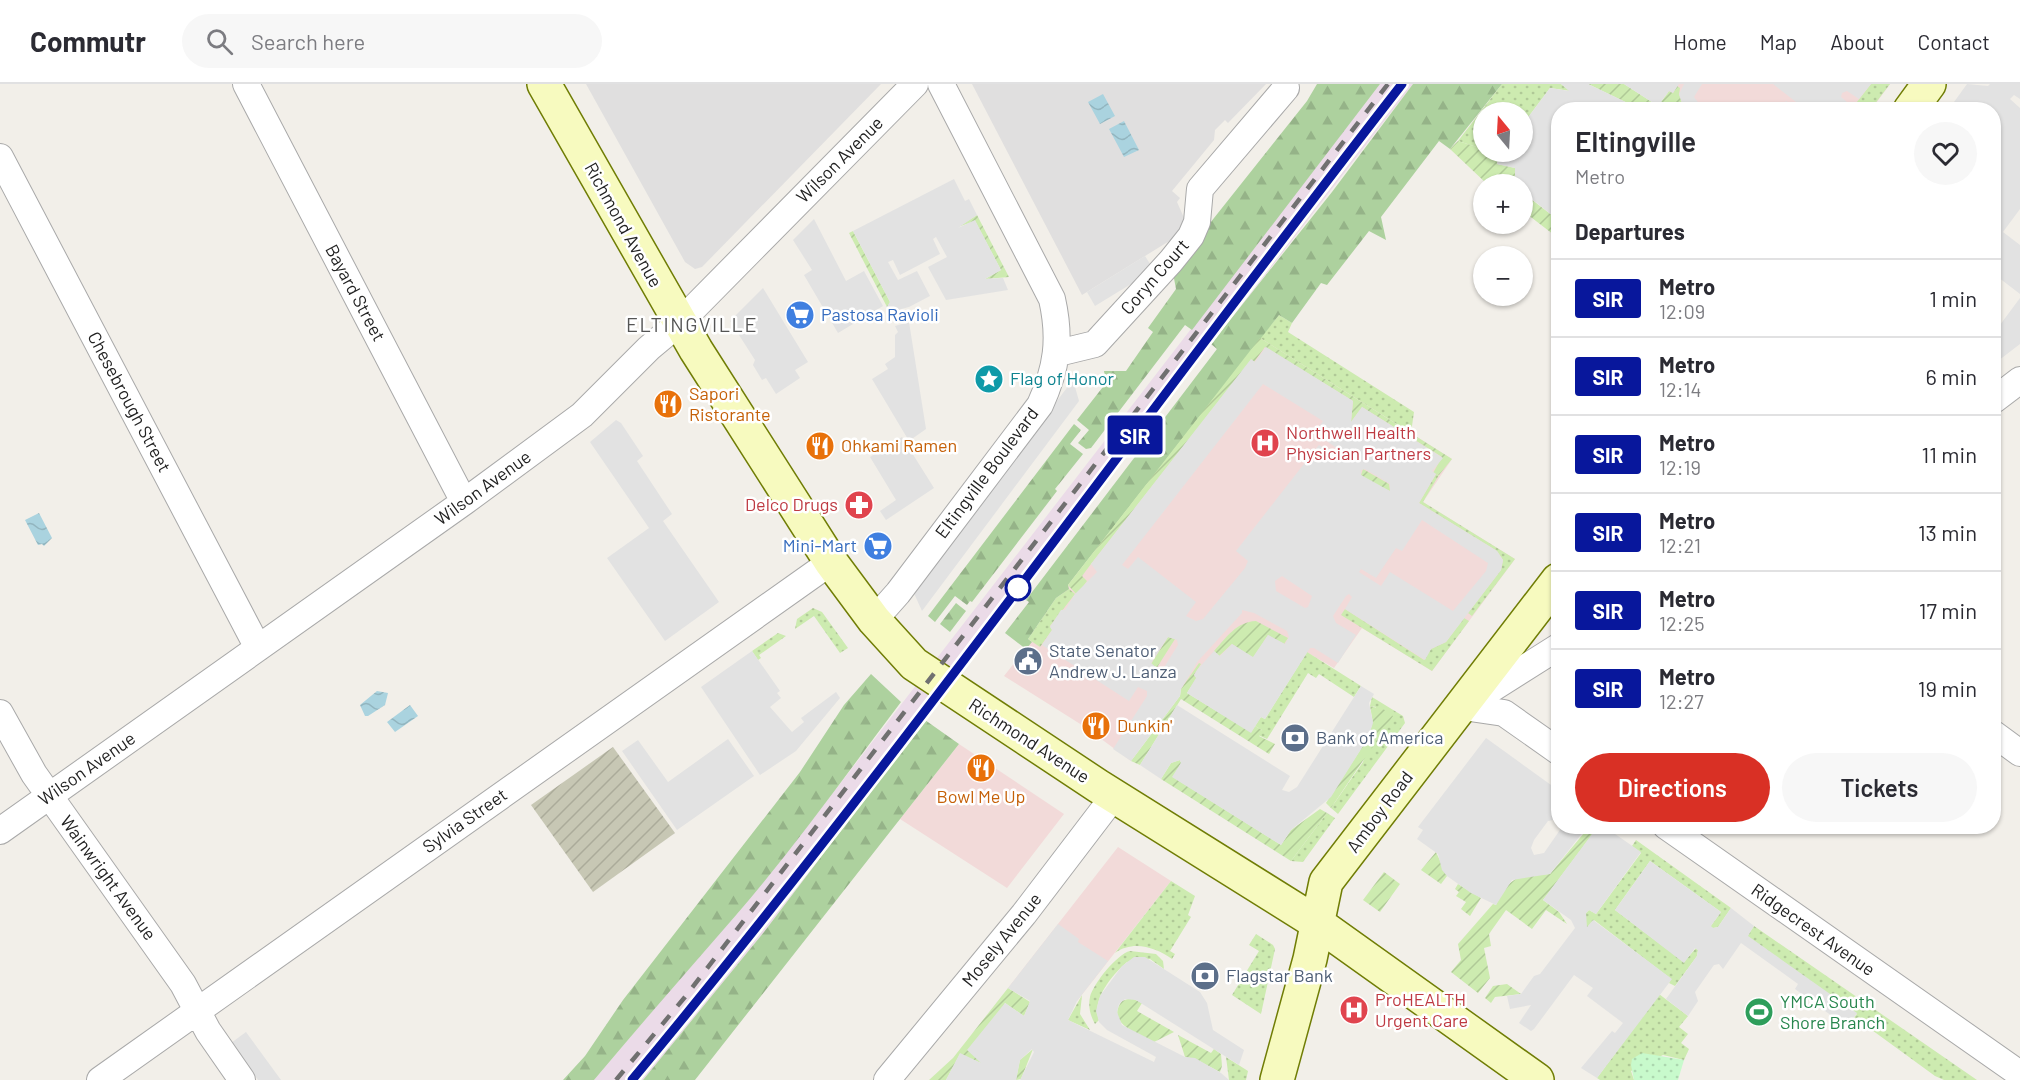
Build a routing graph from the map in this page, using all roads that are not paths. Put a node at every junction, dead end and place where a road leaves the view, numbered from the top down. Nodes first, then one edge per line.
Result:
1 (246, 84) edge
2 (544, 84) edge
3 (915, 84) edge
4 (941, 84) edge
5 (1929, 84) edge
6 (1287, 88) dead end
7 (1916, 102) edge
8 (0, 157) edge
9 (679, 323) junction
10 (1058, 353) junction
11 (2020, 380) edge
12 (2001, 395) edge
13 (464, 502) junction
14 (831, 561) junction
15 (1551, 589) edge
16 (874, 620) junction
17 (258, 648) junction
18 (1551, 651) edge
19 (1463, 707) junction
20 (0, 714) edge
21 (2001, 739) edge
22 (1551, 746) edge
23 (2020, 753) edge
24 (50, 796) junction
25 (1114, 796) junction
26 (0, 831) edge
27 (1677, 834) edge
28 (1317, 924) junction
29 (198, 1011) junction
30 (2020, 1074) edge
31 (100, 1080) edge
32 (242, 1080) edge
33 (887, 1080) edge
34 (1277, 1080) edge
35 (1537, 1080) edge

1 - 13 street, Bayard Street
2 - 9 main road, Richmond Avenue
3 - 9 street, Wilson Avenue
4 - 10 street, Eltingville Boulevard
5 - 7 main road
6 - 10 street, Coryn Court
8 - 17 street, Chesebrough Street
9 - 13 street, Wilson Avenue
9 - 14 main road, Richmond Avenue
10 - 16 street, Eltingville Boulevard
11 - 12 street
13 - 17 street, Wilson Avenue
14 - 16 main road, Richmond Avenue
14 - 29 street, Sylvia Street
15 - 19 main road, Amboy Road
16 - 25 main road, Richmond Avenue
17 - 24 street, Wilson Avenue
18 - 19 street
19 - 22 street
19 - 28 main road, Amboy Road
20 - 24 street, Wainwright Avenue
21 - 23 street
24 - 26 street, Wilson Avenue
24 - 29 street, Wainwright Avenue
25 - 28 main road, Richmond Avenue
25 - 33 street, Mosely Avenue
27 - 30 street, Ridgecrest Avenue
28 - 34 main road, Amboy Road
28 - 35 main road, Richmond Avenue
29 - 31 street, Sylvia Street
29 - 32 street, Wainwright Avenue

